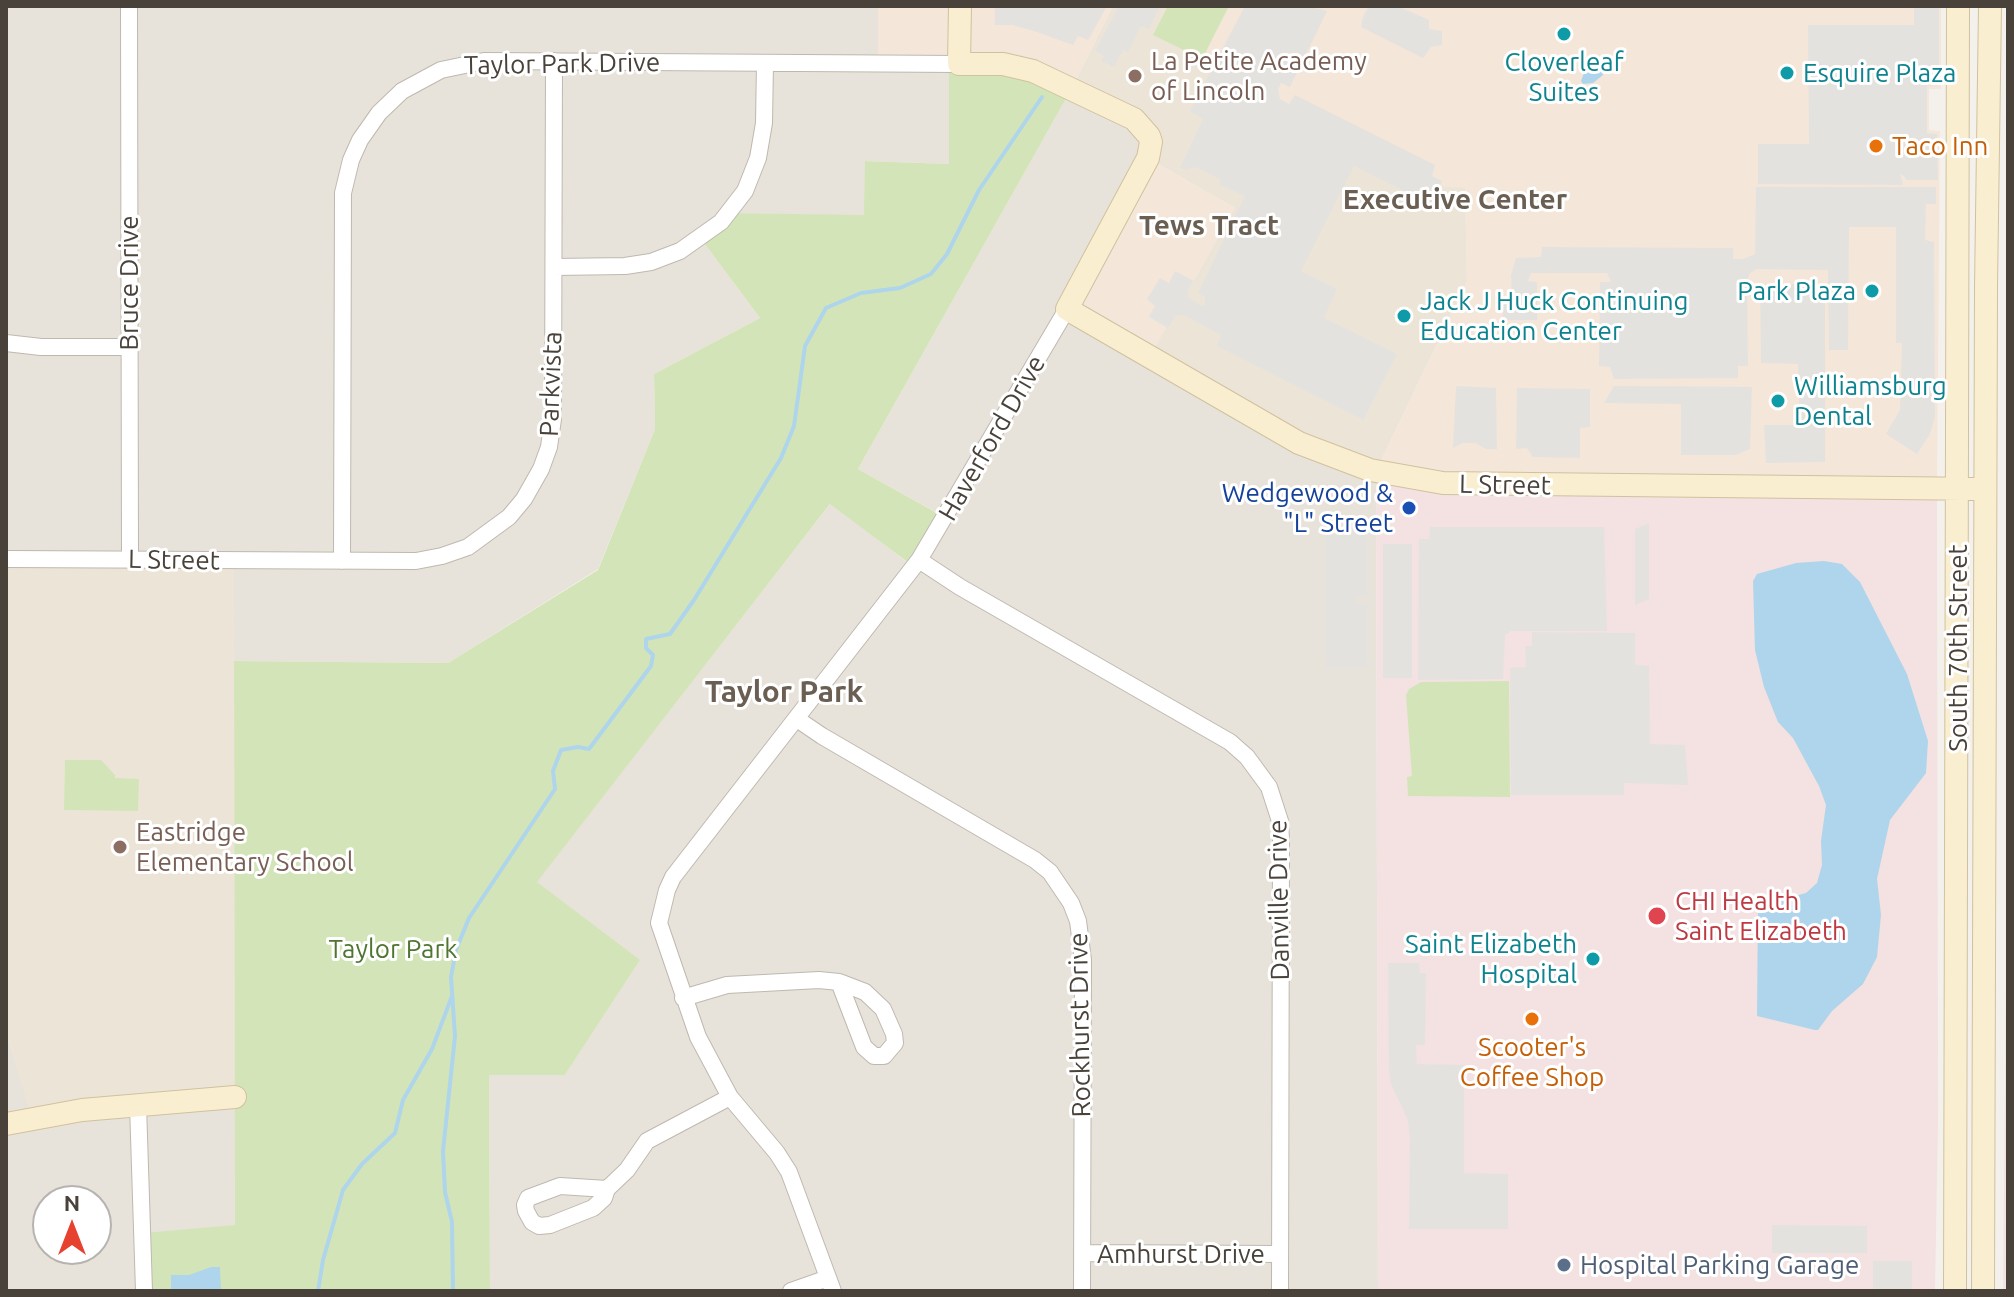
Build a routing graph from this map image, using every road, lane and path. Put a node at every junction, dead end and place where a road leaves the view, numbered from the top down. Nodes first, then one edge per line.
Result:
1 (129, 6) edge
2 (960, 6) edge
3 (1958, 6) edge
4 (1990, 6) edge
5 (554, 61) junction
6 (765, 63) junction
7 (959, 64) junction
8 (1149, 136) joint
9 (554, 267) junction
10 (1067, 309) junction
11 (6, 343) edge
12 (129, 347) junction
13 (1958, 489) junction
14 (1985, 489) junction
15 (6, 559) edge
16 (130, 559) junction
17 (919, 560) junction
18 (342, 561) junction
19 (797, 719) junction
20 (839, 982) dead end
21 (683, 998) junction
22 (235, 1097) dead end
23 (730, 1097) junction
24 (138, 1105) junction
25 (6, 1124) edge
26 (607, 1189) dead end
27 (1082, 1253) junction
28 (1280, 1254) junction
29 (831, 1284) edge
30 (144, 1291) edge
31 (791, 1291) edge
32 (1082, 1291) edge
33 (1280, 1291) edge
34 (1955, 1291) edge
35 (1983, 1291) edge

1 - 12 street, Bruce Drive
2 - 7 main road
3 - 13 main road, South 70th Street
4 - 14 main road, South 70th Street
5 - 6 street, Taylor Park Drive
5 - 9 street, Parkvista
5 - 18 street, Taylor Park Drive
6 - 7 street, Taylor Park Drive
6 - 9 street
7 - 8 main road, Taylor Park Drive
8 - 10 main road, Haverford Drive
9 - 18 street, Parkvista
10 - 13 main road, L Street
10 - 17 street, Haverford Drive
11 - 12 street
12 - 16 street, Bruce Drive
13 - 14 main road, L Street
13 - 34 main road, South 70th Street
14 - 35 main road, South 70th Street
15 - 16 street, L Street
16 - 18 street, L Street
17 - 19 street, Haverford Drive
17 - 28 street, Danville Drive
19 - 21 street, Haverford Drive
19 - 27 street, Rockhurst Drive
20 - 21 street
21 - 23 street
22 - 24 main road
23 - 26 street
23 - 29 street
24 - 25 main road
24 - 30 street
27 - 28 street, Amhurst Drive
27 - 32 street, Rockhurst Drive
28 - 33 street, Danville Drive
29 - 31 street

